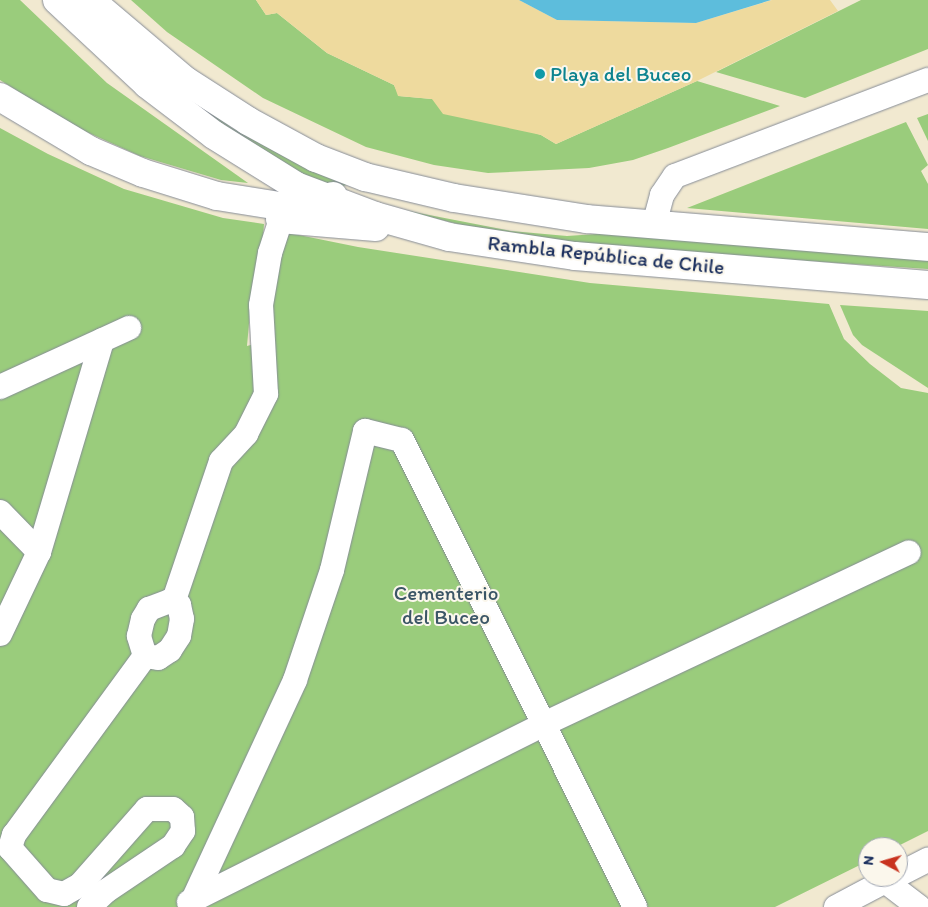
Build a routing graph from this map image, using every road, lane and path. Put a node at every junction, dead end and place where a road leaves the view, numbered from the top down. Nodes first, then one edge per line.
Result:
1 (57, 0) edge
2 (90, 0) edge
3 (928, 80) edge
4 (0, 97) edge
5 (0, 112) edge
6 (326, 198) junction
7 (281, 219) junction
8 (587, 219) junction
9 (654, 225) junction
10 (430, 233) junction
11 (928, 246) edge
12 (928, 285) edge
13 (130, 328) dead end
14 (102, 340) junction
15 (0, 388) edge
16 (0, 512) edge
17 (39, 552) junction
18 (909, 552) dead end
19 (174, 603) junction
20 (0, 634) edge
21 (145, 656) junction
22 (544, 724) junction
23 (928, 860) edge
24 (908, 870) edge
25 (875, 887) edge
26 (900, 887) edge
27 (186, 903) edge
28 (89, 907) edge
29 (635, 907) edge
30 (836, 907) edge
31 (918, 907) edge

1 - 6 main road, Rambla República de Chile
2 - 8 main road, Rambla República de Chile
3 - 9 street, Rambla República de Chile
4 - 6 main road
5 - 7 main road
6 - 8 main road
6 - 10 main road, Rambla República de Chile
7 - 10 main road
7 - 19 street
8 - 9 main road, Rambla República de Chile
9 - 11 main road, Rambla República de Chile
10 - 12 main road, Rambla República de Chile
13 - 14 street
14 - 15 street
14 - 17 street
16 - 17 street
17 - 20 street
18 - 22 street
19 - 21 street
19 - 21 street
21 - 28 street
22 - 27 street
22 - 27 street
22 - 29 street
23 - 24 street
25 - 30 street
26 - 31 street

